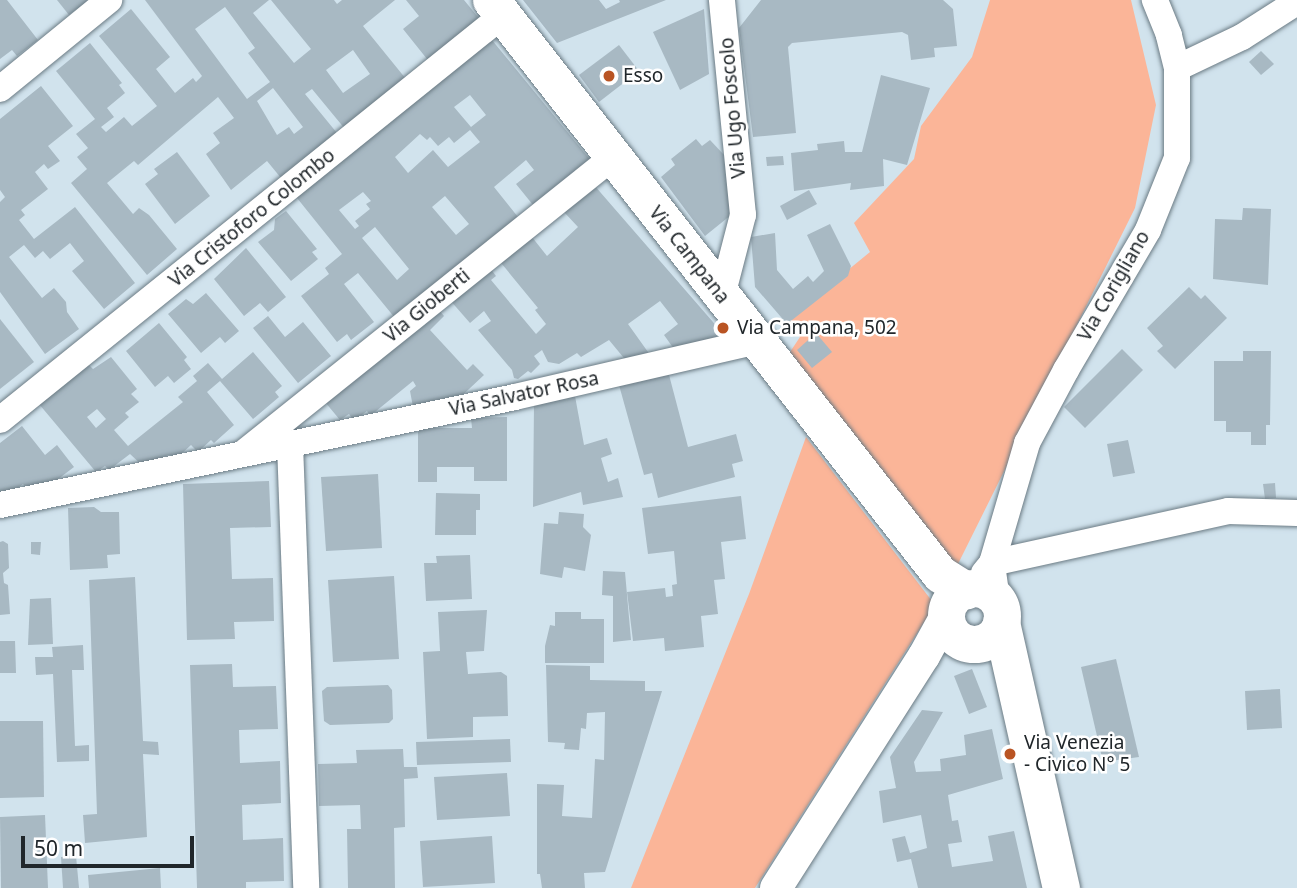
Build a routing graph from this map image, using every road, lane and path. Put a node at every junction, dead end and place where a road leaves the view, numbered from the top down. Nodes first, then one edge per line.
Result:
1 (109, 0) edge
2 (722, 0) edge
3 (1155, 0) edge
4 (1297, 2) edge
5 (497, 7) edge
6 (1177, 68) junction
7 (0, 89) edge
8 (612, 158) junction
9 (722, 296) junction
10 (762, 346) junction
11 (0, 420) edge
12 (290, 444) junction
13 (242, 454) junction
14 (0, 505) edge
15 (1297, 513) edge
16 (969, 604) junction
17 (306, 888) edge
18 (776, 888) edge
19 (1061, 888) edge

1 - 7 street
2 - 9 street, Via Ugo Foscolo
3 - 6 street, Via Corigliano
4 - 6 street
5 - 8 main road, Via Campana
5 - 11 street, Via Cristoforo Colombo
6 - 16 street, Via Corigliano
8 - 9 main road, Via Campana
8 - 13 street, Via Gioberti
9 - 10 main road, Via Campana
10 - 12 street, Via Salvator Rosa
10 - 16 main road, Via Campana
12 - 13 street, Via Salvator Rosa
12 - 17 street
13 - 14 street, Via Salvator Rosa
15 - 16 street
16 - 18 street
16 - 19 main road, Via Campana

